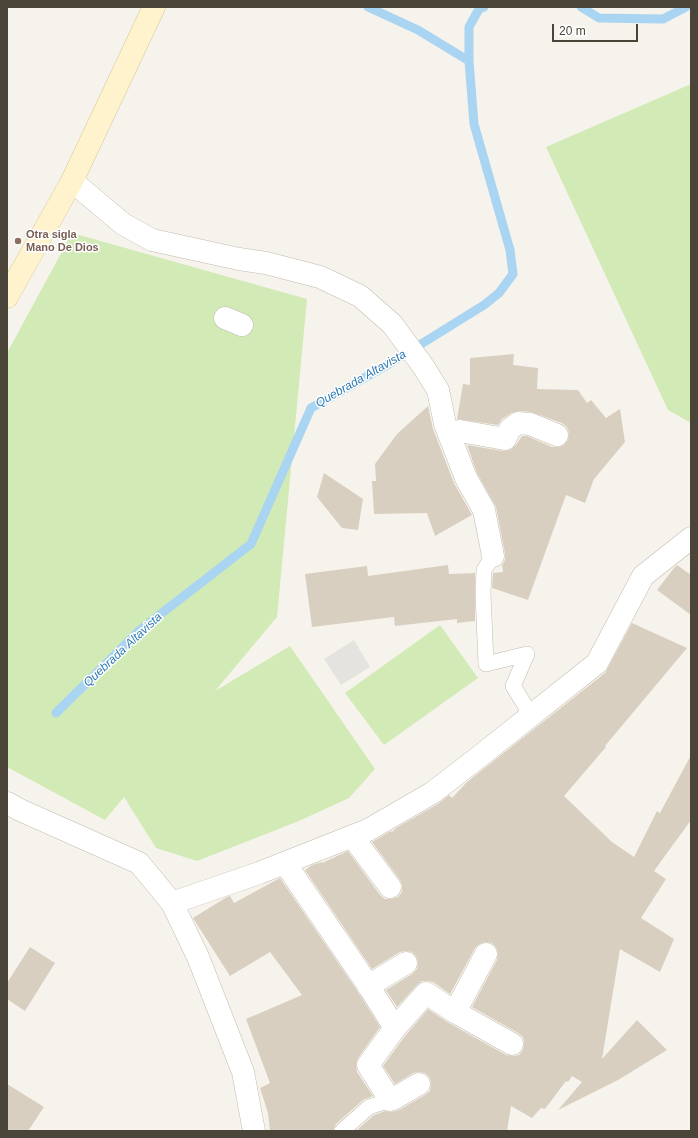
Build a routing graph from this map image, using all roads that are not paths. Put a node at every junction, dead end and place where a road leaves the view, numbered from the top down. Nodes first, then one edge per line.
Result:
1 (154, 7) edge
2 (72, 181) junction
3 (7, 296) edge
4 (449, 433) junction
5 (557, 435) dead end
6 (691, 538) edge
7 (493, 556) joint
8 (531, 715) junction
9 (7, 803) edge
10 (352, 836) junction
11 (285, 863) junction
12 (390, 887) dead end
13 (172, 903) junction
14 (486, 954) dead end
15 (406, 963) dead end
16 (368, 986) junction
17 (455, 1012) junction
18 (395, 1028) junction
19 (512, 1044) dead end
20 (419, 1084) dead end
21 (392, 1100) junction
22 (254, 1131) edge
23 (342, 1131) edge

1 - 2 street
2 - 3 street
2 - 4 street
4 - 5 street
4 - 7 street
6 - 8 street
7 - 8 lane
8 - 10 street
9 - 13 street
10 - 11 street
10 - 12 street
11 - 13 street
11 - 16 street
13 - 22 street
14 - 17 street
15 - 16 street
16 - 18 street
17 - 18 street
17 - 19 street
18 - 21 street
20 - 21 street
21 - 23 lane

